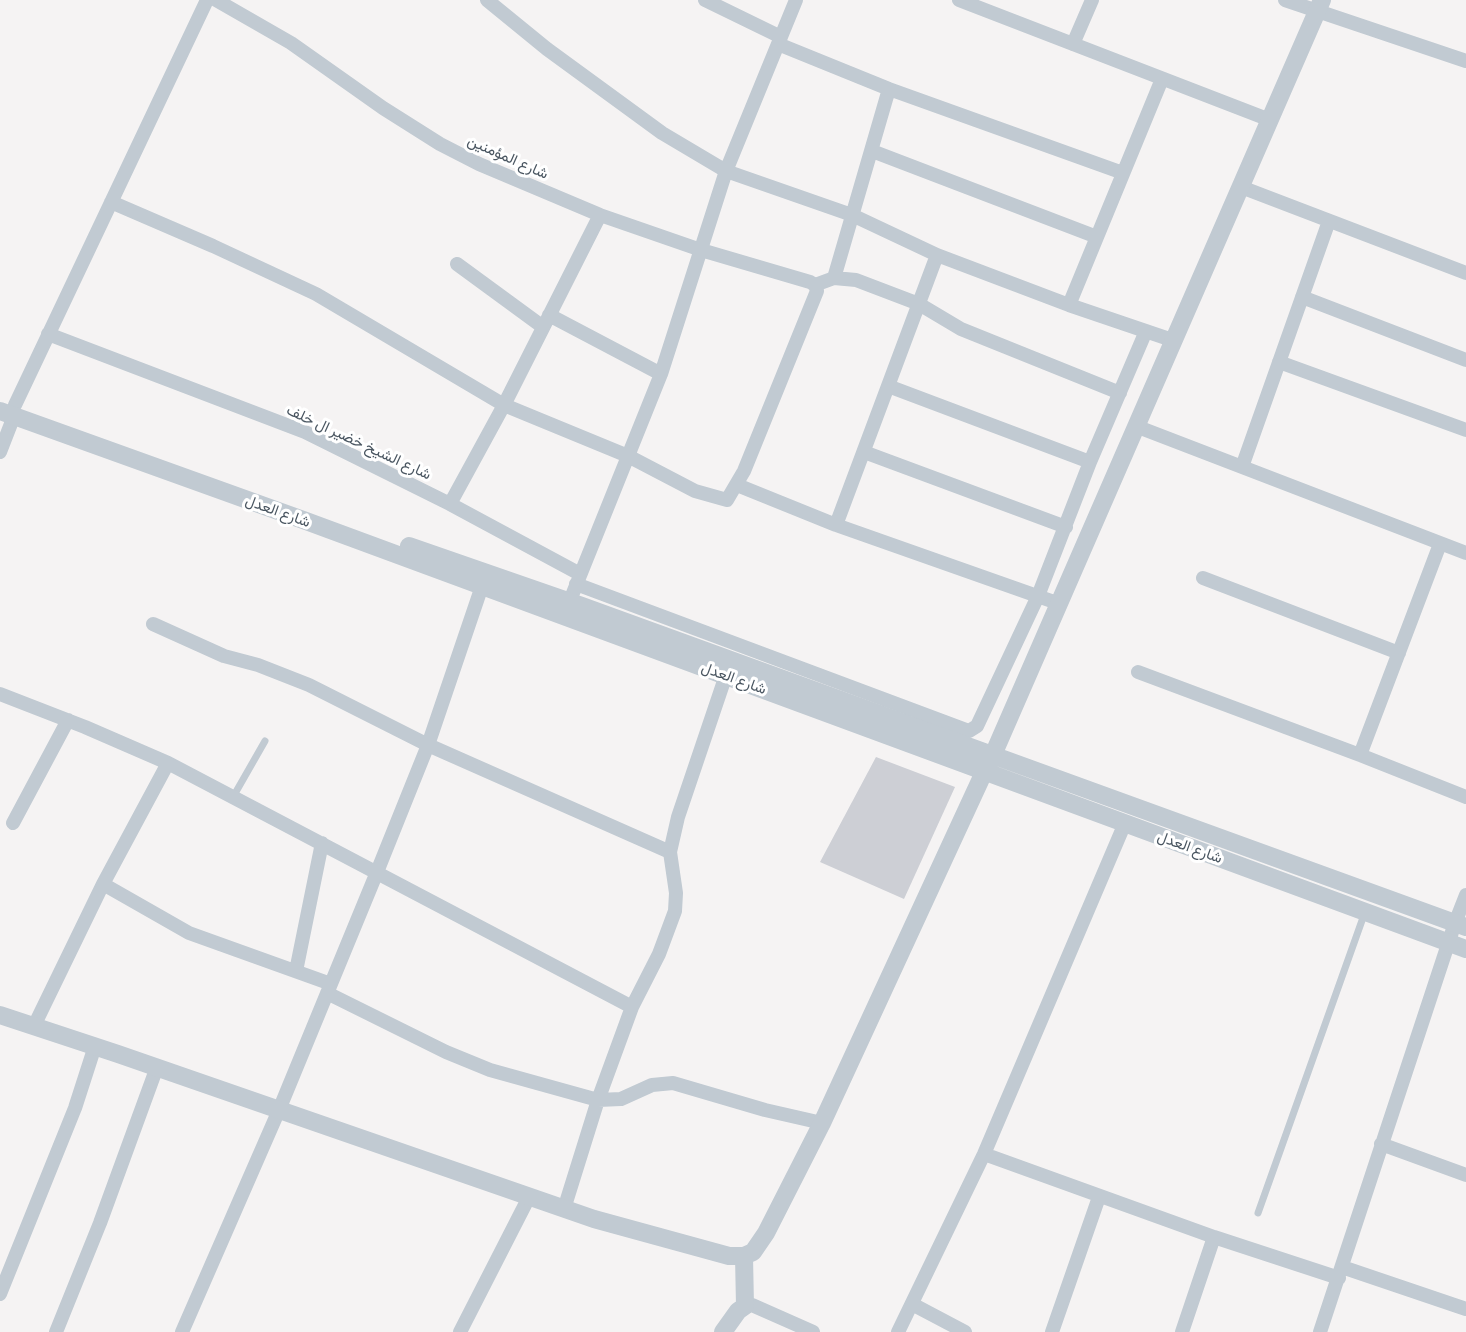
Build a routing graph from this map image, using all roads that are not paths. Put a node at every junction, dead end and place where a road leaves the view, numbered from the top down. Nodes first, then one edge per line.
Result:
1 (207, 0) edge
2 (216, 0) edge
3 (487, 0) edge
4 (705, 0) edge
5 (796, 0) edge
6 (959, 0) edge
7 (1092, 0) edge
8 (1285, 0) edge
9 (1320, 6) edge
10 (780, 40) junction
11 (1073, 44) junction
12 (1466, 61) edge
13 (1162, 79) junction
14 (889, 89) junction
15 (1270, 120) junction
16 (872, 151) junction
17 (726, 171) junction
18 (1124, 173) junction
19 (1241, 187) junction
20 (111, 202) junction
21 (600, 215) junction
22 (852, 215) junction
23 (1329, 221) junction
24 (1097, 237) junction
25 (701, 249) junction
26 (937, 255) junction
27 (457, 264) dead end
28 (1466, 273) edge
29 (834, 278) junction
30 (815, 285) junction
31 (1302, 297) junction
32 (919, 304) junction
33 (1070, 305) junction
34 (546, 321) junction
35 (1146, 331) junction
36 (48, 334) junction
37 (1175, 341) junction
38 (1466, 360) edge
39 (1280, 362) junction
40 (661, 374) junction
41 (888, 386) junction
42 (1120, 393) junction
43 (504, 405) junction
44 (7, 408) edge
45 (1138, 427) junction
46 (1466, 430) edge
47 (0, 452) edge
48 (864, 452) junction
49 (628, 456) junction
50 (1090, 462) junction
51 (1242, 467) junction
52 (738, 484) junction
53 (450, 504) junction
54 (836, 525) junction
55 (1066, 528) junction
56 (1440, 544) junction
57 (1466, 554) edge
58 (1203, 578) dead end
59 (482, 586) junction
60 (575, 586) junction
61 (1038, 596) junction
62 (1060, 603) junction
63 (153, 624) dead end
64 (1399, 653) junction
65 (1137, 672) dead end
66 (726, 675) junction
67 (0, 694) edge
68 (68, 720) junction
69 (265, 741) dead end
70 (428, 745) junction
71 (1360, 755) junction
72 (168, 763) junction
73 (989, 763) junction
74 (233, 797) junction
75 (1466, 797) edge
76 (13, 823) dead end
77 (1125, 823) junction
78 (322, 843) junction
79 (670, 852) junction
80 (377, 872) junction
81 (103, 884) junction
82 (1466, 895) edge
83 (1365, 912) junction
84 (1460, 925) edge
85 (1449, 943) junction
86 (1466, 949) edge
87 (296, 971) junction
88 (329, 988) junction
89 (632, 1007) junction
90 (0, 1015) edge
91 (34, 1026) junction
92 (95, 1046) junction
93 (157, 1067) junction
94 (598, 1100) junction
95 (279, 1110) junction
96 (822, 1123) junction
97 (1382, 1144) junction
98 (984, 1154) junction
99 (1466, 1175) edge
100 (529, 1197) junction
101 (1099, 1197) junction
102 (564, 1209) junction
103 (1258, 1213) dead end
104 (1214, 1237) junction
105 (744, 1256) junction
106 (1340, 1272) junction
107 (0, 1294) edge
108 (912, 1304) junction
109 (745, 1306) junction
110 (1466, 1309) edge
111 (56, 1332) edge
112 (182, 1332) edge
113 (460, 1332) edge
114 (723, 1332) edge
115 (813, 1332) edge
116 (898, 1332) edge
117 (965, 1332) edge
118 (1052, 1332) edge
119 (1182, 1332) edge
120 (1320, 1332) edge

1 - 20 street
2 - 21 street, شارع المؤمنين
3 - 17 street
4 - 10 street
5 - 10 street
6 - 11 street
7 - 11 street
8 - 9 street
9 - 12 street
9 - 15 street
10 - 14 street
10 - 17 street
11 - 13 street
13 - 15 street
13 - 18 street
14 - 16 street
14 - 18 street
15 - 19 street
16 - 22 street
16 - 24 street
17 - 22 street
17 - 25 street
18 - 24 street
19 - 23 street
19 - 37 street
20 - 36 street
20 - 43 street
21 - 25 street, شارع المؤمنين
21 - 34 street
22 - 26 street
22 - 29 street
23 - 28 street
23 - 31 street
24 - 33 street
25 - 30 street, شارع المؤمنين
25 - 40 street
26 - 32 street
26 - 33 street
27 - 34 street
29 - 30 street
29 - 32 street
30 - 52 street
31 - 38 street
31 - 39 street
32 - 41 street
32 - 42 street
33 - 35 street
34 - 40 street
34 - 43 street
35 - 37 street
35 - 42 street
36 - 44 street
36 - 53 street, شارع الشيخ خضير ال خلف
37 - 45 street
39 - 46 street
39 - 51 street
40 - 49 street
41 - 48 street
41 - 50 street
42 - 50 street
43 - 49 street
43 - 53 street
44 - 47 street
44 - 59 street, شارع العدل
44 - 60 street, شارع العدل
45 - 51 street
45 - 62 street
48 - 54 street
48 - 55 street
49 - 52 street
49 - 60 street
50 - 55 street
51 - 56 street
52 - 54 street
53 - 60 street, شارع الشيخ خضير ال خلف
54 - 61 street
55 - 61 street
56 - 57 street
56 - 64 street
58 - 64 street
59 - 66 street, شارع العدل
59 - 70 street
60 - 61 street, شارع الشيخ خضير ال خلف
60 - 73 street, شارع العدل
61 - 62 street
62 - 73 street
63 - 70 street
64 - 71 street
65 - 71 street
66 - 73 street, شارع العدل
66 - 79 street
67 - 68 street
68 - 72 street
68 - 76 street
69 - 74 lane
70 - 79 street
70 - 80 street
71 - 75 street
72 - 74 street
72 - 81 street
73 - 77 street, شارع العدل
73 - 84 street, شارع العدل
73 - 96 street
74 - 78 street
77 - 83 street, شارع العدل
77 - 98 street
78 - 80 street
78 - 87 street
79 - 89 street
80 - 88 street
80 - 89 street
81 - 87 street
81 - 91 street
82 - 84 street
83 - 85 street, شارع العدل
83 - 103 lane
84 - 85 street
85 - 86 street, شارع العدل
85 - 97 street
87 - 88 street
88 - 94 street
88 - 95 street
89 - 94 street
90 - 91 street
91 - 92 street
92 - 93 street
92 - 107 street
93 - 95 street
93 - 111 street
94 - 96 street
94 - 102 street
95 - 100 street
95 - 112 street
96 - 105 street
97 - 99 street
97 - 106 street
98 - 101 street
98 - 108 street
100 - 102 street
100 - 113 street
101 - 104 street
101 - 118 street
102 - 105 street
104 - 106 street
104 - 119 street
105 - 109 street
106 - 110 street
106 - 120 street
108 - 116 street
108 - 117 street
109 - 114 street
109 - 115 street

